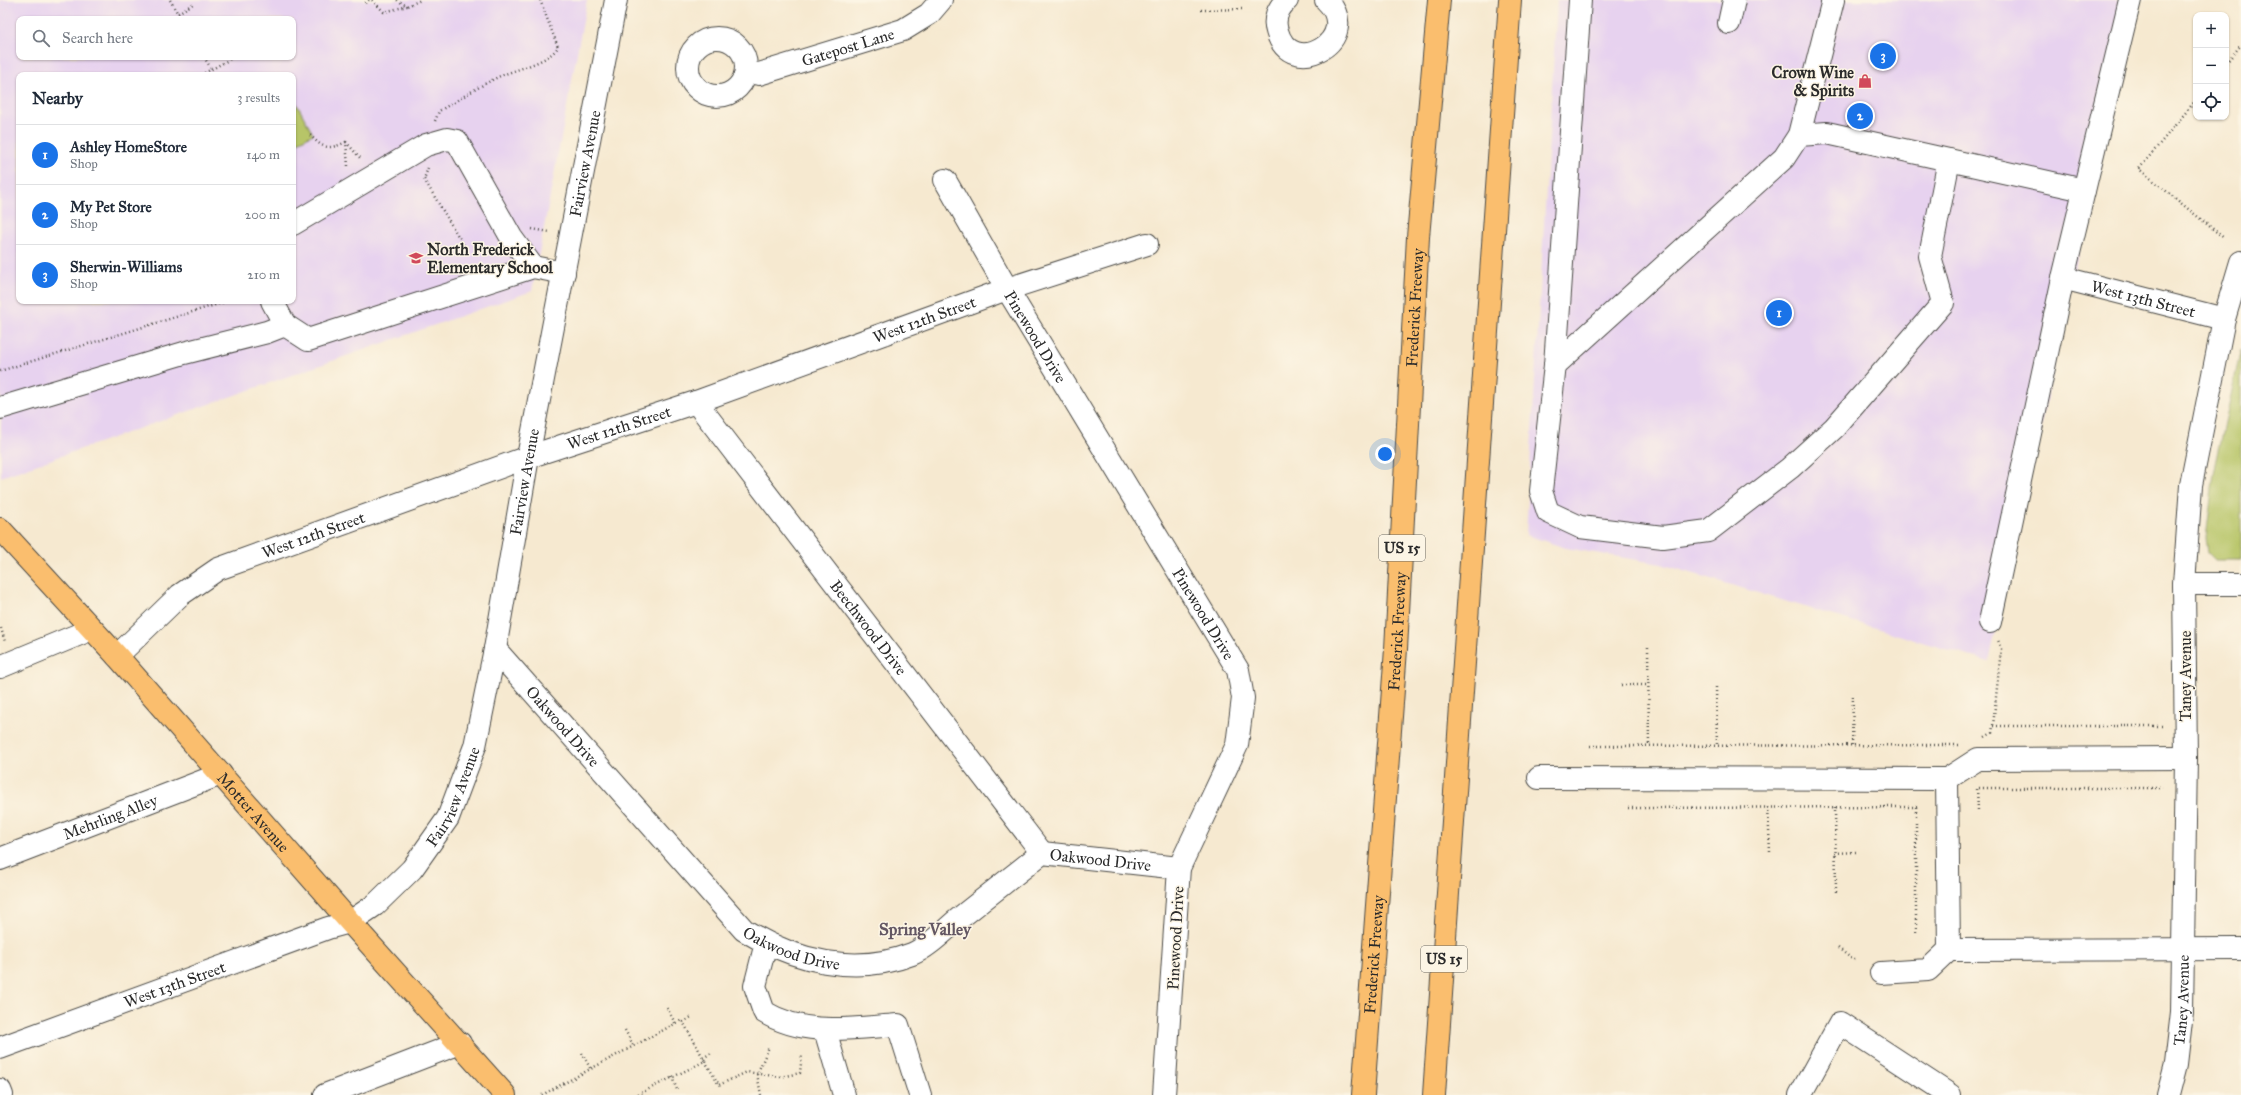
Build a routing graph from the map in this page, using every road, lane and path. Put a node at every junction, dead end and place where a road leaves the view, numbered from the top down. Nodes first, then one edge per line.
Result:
1 (170, 0) edge
2 (369, 0) edge
3 (372, 0) edge
4 (397, 0) edge
5 (421, 0) edge
6 (540, 0) edge
7 (616, 0) edge
8 (941, 0) edge
9 (1287, 0) edge
10 (1326, 0) edge
11 (1439, 0) edge
12 (1510, 0) edge
13 (1580, 0) edge
14 (1734, 0) edge
15 (1833, 0) edge
16 (2130, 0) edge
17 (365, 3) dead end
18 (192, 4) dead end
19 (407, 6) junction
20 (1245, 9) dead end
21 (1202, 10) dead end
22 (178, 13) junction
23 (180, 16) edge
24 (1729, 23) dead end
25 (2241, 45) edge
26 (2229, 59) edge
27 (206, 60) edge
28 (229, 60) edge
29 (212, 70) junction
30 (208, 72) edge
31 (746, 72) dead end
32 (2193, 104) edge
33 (434, 126) dead end
34 (310, 135) dead end
35 (1800, 135) junction
36 (346, 142) junction
37 (361, 158) dead end
38 (1949, 160) junction
39 (430, 161) dead end
40 (348, 166) dead end
41 (945, 180) dead end
42 (2084, 190) junction
43 (296, 222) edge
44 (2224, 238) dead end
45 (1147, 244) dead end
46 (467, 251) dead end
47 (2241, 262) edge
48 (533, 267) junction
49 (564, 273) junction
50 (2063, 278) junction
51 (1007, 289) junction
52 (218, 304) edge
53 (274, 304) edge
54 (2224, 319) junction
55 (285, 325) junction
56 (1555, 365) junction
57 (0, 371) edge
58 (696, 402) junction
59 (0, 408) edge
60 (528, 457) junction
61 (0, 529) edge
62 (2184, 584) junction
63 (2241, 584) edge
64 (1990, 622) joint
65 (1, 628) dead end
66 (92, 629) junction
67 (6, 643) dead end
68 (1648, 647) dead end
69 (495, 649) junction
70 (117, 656) junction
71 (0, 667) edge
72 (1621, 685) dead end
73 (1648, 685) junction
74 (1716, 687) dead end
75 (1853, 695) dead end
76 (1993, 726) junction
77 (2163, 726) dead end
78 (1980, 741) dead end
79 (1852, 745) junction
80 (1966, 745) dead end
81 (1590, 746) dead end
82 (1649, 746) junction
83 (1717, 746) junction
84 (2186, 758) junction
85 (221, 774) junction
86 (1539, 778) dead end
87 (1947, 779) junction
88 (2163, 788) dead end
89 (1768, 807) junction
90 (1834, 807) junction
91 (1628, 808) dead end
92 (1978, 810) dead end
93 (1770, 852) dead end
94 (1856, 852) dead end
95 (1042, 853) junction
96 (1836, 853) junction
97 (0, 859) edge
98 (1179, 868) junction
99 (1836, 893) dead end
100 (350, 922) junction
101 (1916, 934) dead end
102 (766, 943) junction
103 (1838, 948) dead end
104 (2184, 949) junction
105 (2241, 949) edge
106 (1949, 950) junction
107 (1857, 959) dead end
108 (1881, 973) dead end
109 (667, 1008) dead end
110 (694, 1016) dead end
111 (683, 1022) junction
112 (674, 1023) junction
113 (625, 1030) dead end
114 (826, 1030) junction
115 (460, 1043) junction
116 (633, 1046) junction
117 (769, 1047) dead end
118 (0, 1048) edge
119 (713, 1052) dead end
120 (582, 1053) dead end
121 (802, 1054) dead end
122 (704, 1059) junction
123 (1437, 1061) junction
124 (590, 1068) junction
125 (757, 1074) junction
126 (672, 1077) junction
127 (0, 1090) edge
128 (678, 1090) dead end
129 (2, 1095) edge
130 (325, 1095) edge
131 (505, 1095) edge
132 (542, 1095) edge
133 (637, 1095) edge
134 (761, 1095) edge
135 (844, 1095) edge
136 (920, 1095) edge
137 (1164, 1095) edge
138 (1363, 1095) edge
139 (1434, 1095) edge
140 (1439, 1095) edge
141 (1800, 1095) edge
142 (1950, 1095) edge
143 (2168, 1095) edge

1 - 22 path
2 - 17 path
3 - 19 path
4 - 19 path
5 - 19 path
6 - 33 path
7 - 49 street, Fairview Avenue
8 - 31 street, Gatepost Lane
9 - 10 street
11 - 138 main road, Frederick Freeway / US 15
12 - 123 main road, US 15
13 - 56 street
14 - 24 street
15 - 35 street
16 - 42 street
18 - 22 path
20 - 21 path
22 - 23 path
25 - 26 path
27 - 29 path
28 - 29 path
29 - 30 path
32 - 44 path
34 - 36 path
35 - 38 street
35 - 56 street
36 - 37 path
36 - 40 path
38 - 42 street
38 - 56 street
39 - 46 path
41 - 51 street, Pinewood Drive
42 - 50 street
43 - 48 street
45 - 51 street, West 12th Street
47 - 54 street, Taney Avenue
48 - 49 street
48 - 55 street
49 - 60 street, Fairview Avenue
50 - 54 street, West 13th Street
50 - 64 street
51 - 58 street, West 12th Street
51 - 98 street, Pinewood Drive
52 - 57 path
53 - 55 street
54 - 62 street, Taney Avenue
55 - 59 street
58 - 60 street, West 12th Street
58 - 95 street, Beechwood Drive
60 - 69 street, Fairview Avenue
60 - 70 street, West 12th Street
61 - 66 main road, Motter Avenue
62 - 63 street
62 - 84 street, Taney Avenue
64 - 76 path
65 - 67 path
66 - 70 main road, Motter Avenue
66 - 71 street
68 - 73 path
69 - 100 street, Fairview Avenue
69 - 102 street, Oakwood Drive
70 - 85 main road, Motter Avenue
72 - 73 path
73 - 82 path
74 - 83 path
75 - 79 path
76 - 77 path
76 - 78 path
79 - 80 path
79 - 83 path
81 - 82 path
82 - 83 path
84 - 87 street
84 - 104 street, Taney Avenue
85 - 97 street, Mehrling Alley
85 - 100 main road, Motter Avenue
86 - 87 street
87 - 106 street
88 - 92 path
89 - 90 path
89 - 91 path
89 - 93 path
90 - 96 path
90 - 101 path
94 - 96 path
95 - 98 street, Oakwood Drive
95 - 102 street, Oakwood Drive
96 - 99 path
98 - 137 street, Pinewood Drive
100 - 115 main road, Motter Avenue
100 - 118 street, West 13th Street
102 - 114 street
103 - 107 path
104 - 105 street
104 - 106 street
104 - 143 street, Taney Avenue
106 - 108 street
109 - 112 path
110 - 111 path
111 - 112 path
111 - 122 path
112 - 116 path
113 - 116 path
114 - 135 street
114 - 136 street
115 - 130 street
115 - 131 main road, Motter Avenue
116 - 124 path
117 - 125 path
119 - 122 path
120 - 124 path
121 - 125 path
122 - 125 path
122 - 126 path
123 - 139 main road, US 15
123 - 140 main road
124 - 132 path
125 - 134 path
126 - 128 path
126 - 133 path
127 - 129 street
141 - 142 street

